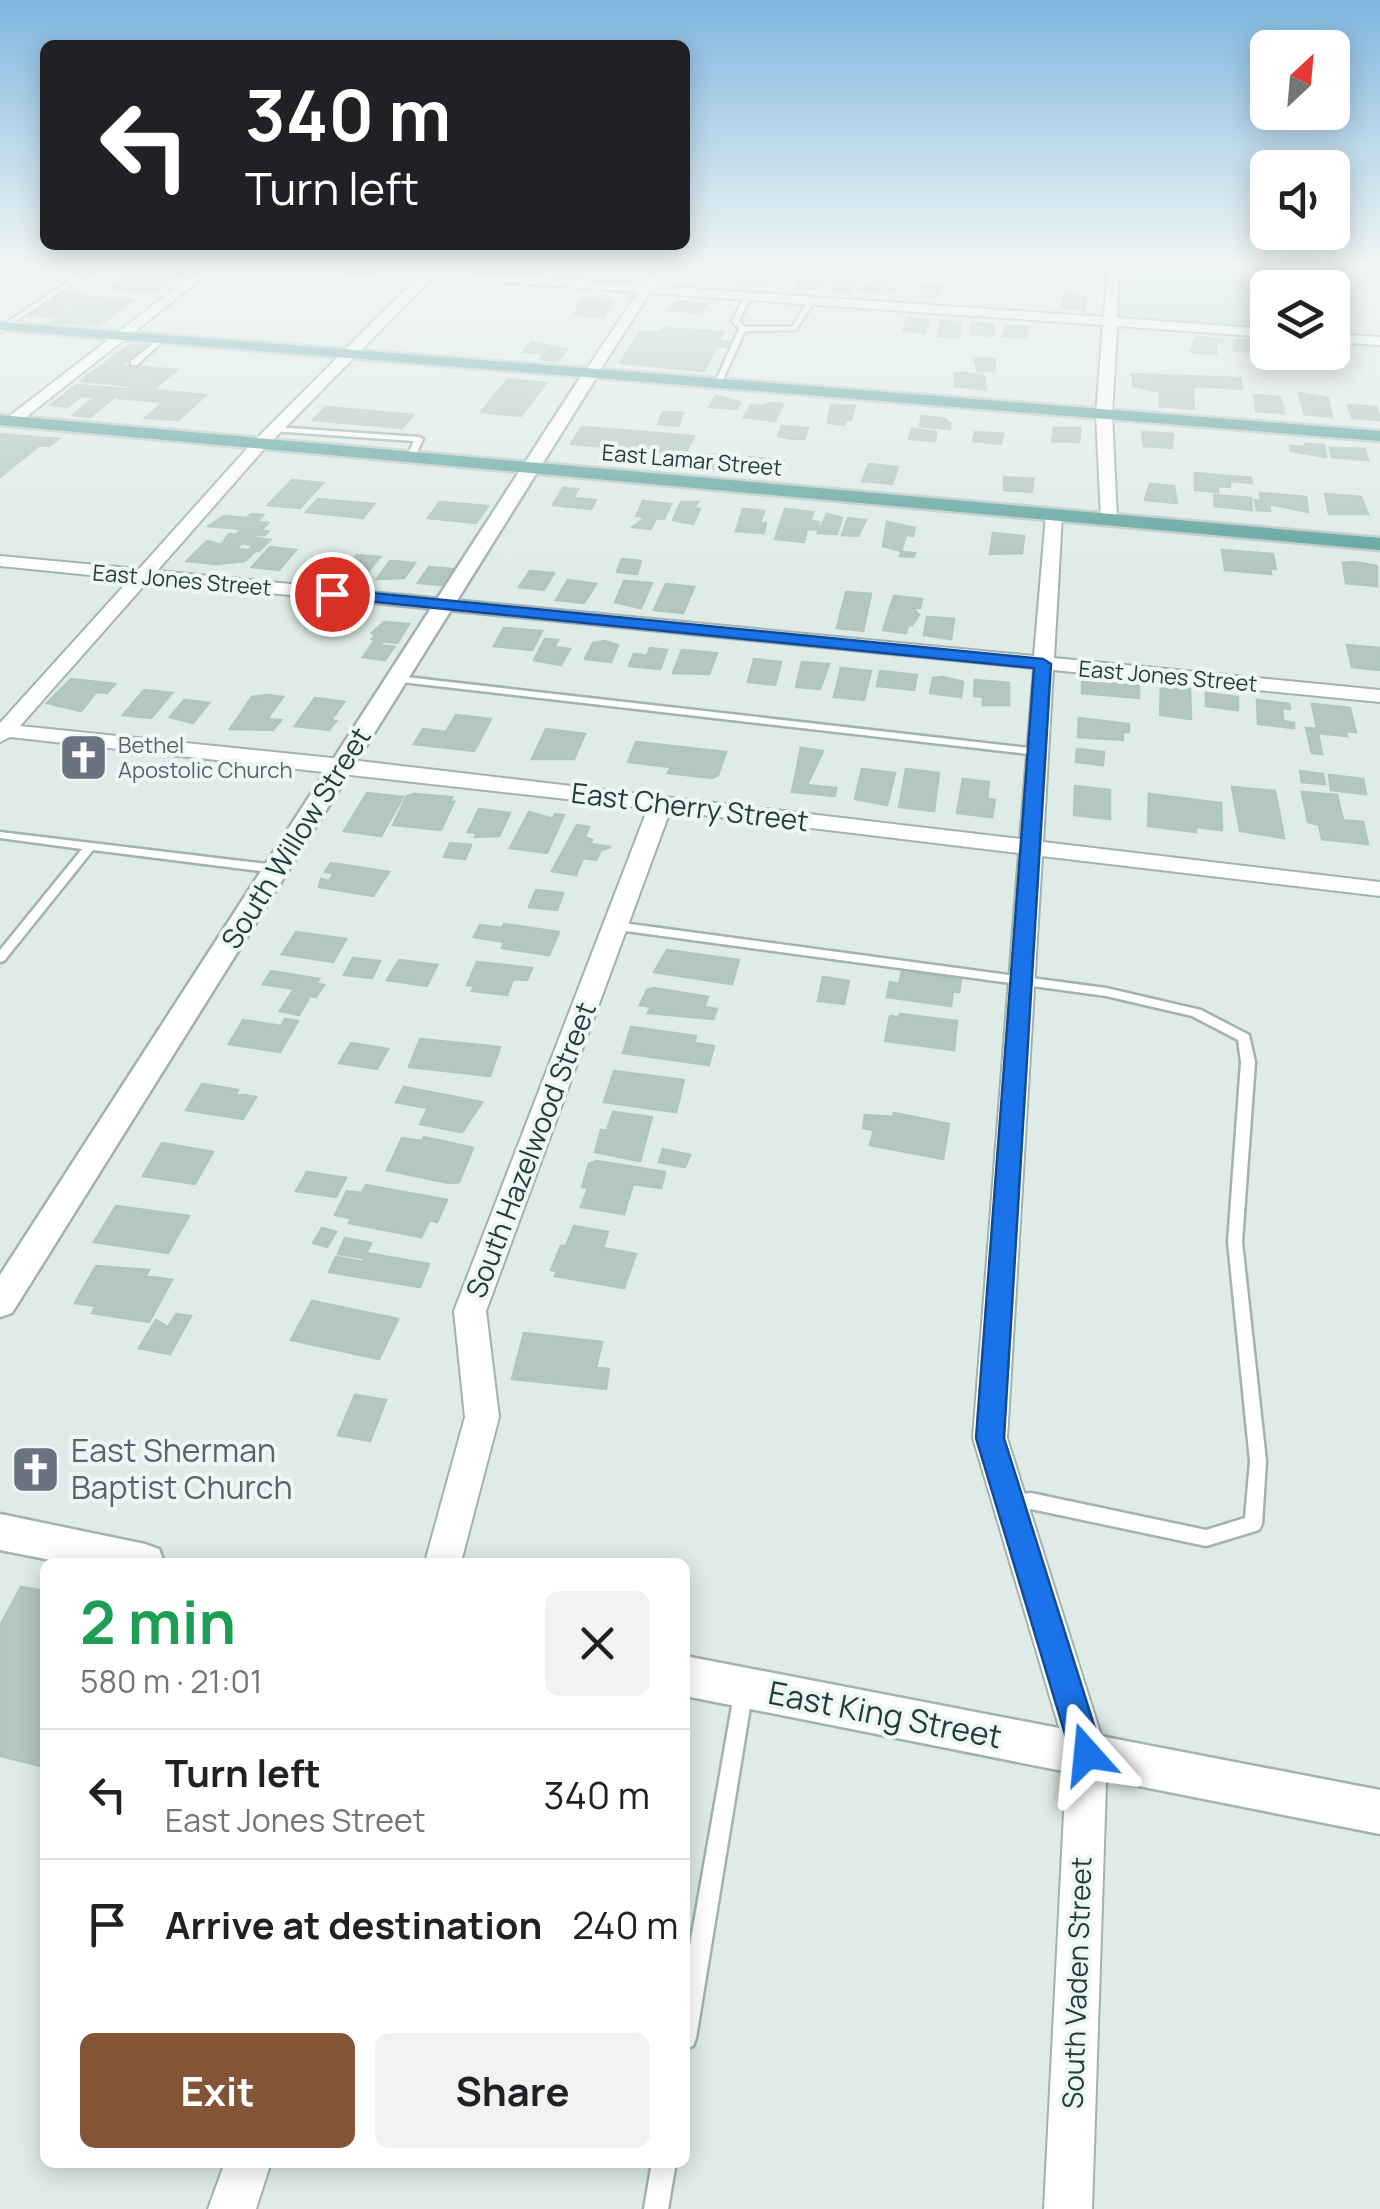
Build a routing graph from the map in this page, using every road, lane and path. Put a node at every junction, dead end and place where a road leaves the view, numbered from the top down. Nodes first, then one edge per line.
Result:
1 (77, 368) edge
2 (335, 368) edge
3 (525, 368) edge
4 (595, 368) edge
5 (723, 368) edge
6 (1107, 368) edge
7 (592, 373) junction
8 (716, 383) junction
9 (1104, 414) junction
10 (6, 420) edge
11 (276, 428) junction
12 (317, 432) junction
13 (1380, 436) edge
14 (258, 446) junction
15 (305, 450) junction
16 (410, 458) junction
17 (530, 468) junction
18 (1054, 515) junction
19 (1109, 518) junction
20 (1380, 544) edge
21 (0, 562) edge
22 (143, 576) junction
23 (444, 604) junction
24 (1043, 664) junction
25 (397, 678) junction
26 (1380, 696) edge
27 (2, 732) edge
28 (1036, 752) junction
29 (342, 764) junction
30 (661, 804) junction
31 (0, 835) edge
32 (90, 846) junction
33 (1029, 847) junction
34 (276, 870) junction
35 (1380, 888) edge
36 (615, 926) junction
37 (0, 958) edge
38 (1021, 978) junction
39 (0, 1303) edge
40 (1008, 1502) junction
41 (0, 1532) edge
42 (125, 1558) edge
43 (444, 1558) edge
44 (690, 1677) edge
45 (744, 1688) junction
46 (1087, 1754) junction
47 (1380, 1812) edge
48 (690, 2008) edge
49 (246, 2168) edge
50 (663, 2168) edge
51 (232, 2209) edge
52 (656, 2209) edge
53 (1068, 2209) edge

1 - 10 street
2 - 11 street
3 - 7 main road
4 - 7 street
5 - 8 lane
6 - 9 street
7 - 8 main road
7 - 17 street, South Willow Street
8 - 9 main road
9 - 13 main road
9 - 19 street
10 - 14 main road, East Lamar Street
11 - 12 lane
11 - 14 street
12 - 15 lane
12 - 16 lane
14 - 15 main road, East Lamar Street
14 - 22 street
15 - 16 main road, East Lamar Street
16 - 17 main road, East Lamar Street
17 - 18 main road, East Lamar Street
17 - 23 street, South Willow Street
18 - 19 main road, East Lamar Street
18 - 24 street, South Vaden Street
19 - 20 main road, East Lamar Street
21 - 22 street, East Jones Street
22 - 23 street, East Jones Street
22 - 27 street
23 - 24 street, East Jones Street
23 - 25 street, South Willow Street
24 - 26 street, East Jones Street
24 - 28 street, South Vaden Street
25 - 28 lane
25 - 29 street, South Willow Street
27 - 29 street, East Cherry Street
28 - 33 street, South Vaden Street
29 - 30 street, East Cherry Street
29 - 34 street, South Willow Street
30 - 33 street, East Cherry Street
30 - 36 street, South Hazelwood Street
31 - 32 lane
32 - 34 lane
32 - 37 lane
33 - 35 street, East Cherry Street
33 - 38 street, South Vaden Street
34 - 39 street, South Willow Street
36 - 38 lane
36 - 43 street, South Hazelwood Street
38 - 40 street, South Vaden Street
38 - 40 lane
40 - 46 street, South Vaden Street
41 - 42 street
44 - 45 street, East King Street
45 - 46 street, East King Street
45 - 48 lane
46 - 47 street, East King Street
46 - 53 street, South Vaden Street
49 - 51 street
50 - 52 lane

